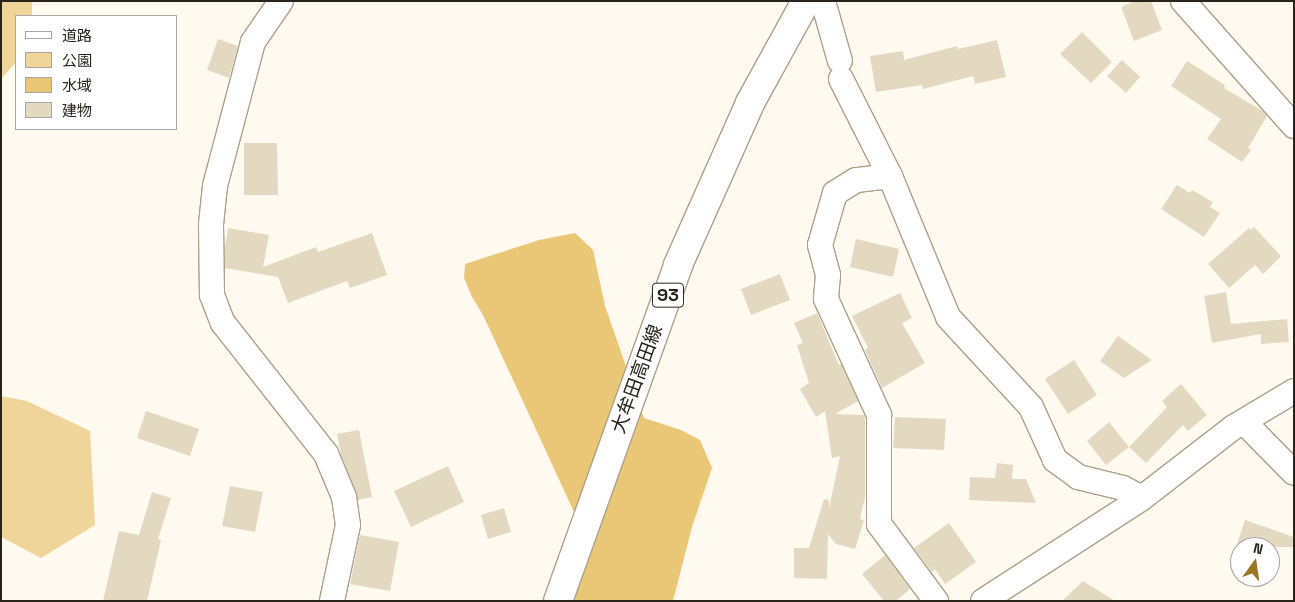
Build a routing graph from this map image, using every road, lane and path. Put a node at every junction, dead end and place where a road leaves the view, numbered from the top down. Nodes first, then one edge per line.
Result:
1 (281, 1) edge
2 (806, 1) edge
3 (823, 1) edge
4 (1183, 1) edge
5 (1294, 126) edge
6 (890, 176) junction
7 (1294, 391) edge
8 (1244, 422) junction
9 (1294, 474) edge
10 (1142, 498) junction
11 (332, 601) edge
12 (558, 601) edge
13 (936, 601) edge
14 (983, 601) edge

1 - 11 street
2 - 12 main road, 大牟田高田線 / 93
3 - 6 street
4 - 5 street
6 - 10 street
6 - 13 street
7 - 8 street
8 - 9 street
8 - 10 street
10 - 14 street

